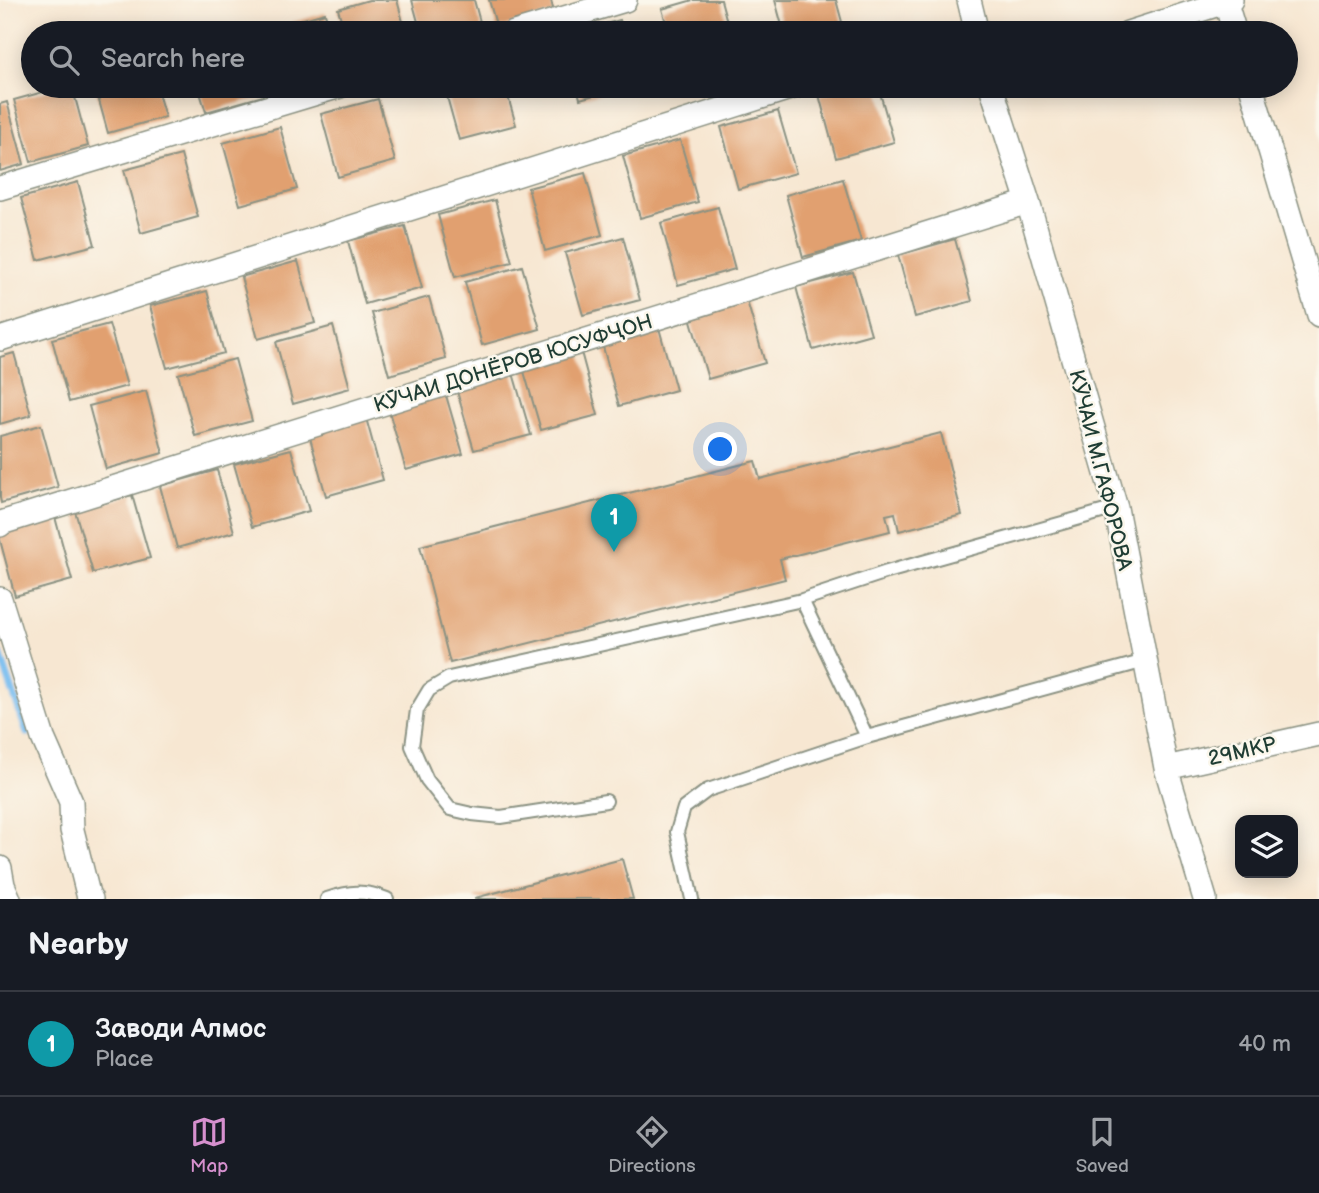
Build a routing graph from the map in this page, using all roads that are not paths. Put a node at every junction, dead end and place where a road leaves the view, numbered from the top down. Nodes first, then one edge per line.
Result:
1 (625, 0) edge
2 (969, 0) edge
3 (1227, 1) edge
4 (554, 21) edge
5 (970, 21) edge
6 (1165, 21) edge
7 (1232, 21) edge
8 (300, 98) edge
9 (758, 98) edge
10 (995, 98) edge
11 (1255, 98) edge
12 (0, 188) edge
13 (1028, 202) junction
14 (1319, 315) edge
15 (0, 339) edge
16 (1115, 508) junction
17 (0, 525) edge
18 (0, 599) edge
19 (802, 600) junction
20 (1145, 661) junction
21 (1319, 734) edge
22 (867, 737) junction
23 (1166, 768) junction
24 (606, 801) dead end
25 (91, 899) edge
26 (327, 899) edge
27 (387, 899) edge
28 (692, 899) edge
29 (1205, 899) edge

1 - 4 street
2 - 5 street
3 - 6 street
3 - 7 street
8 - 12 street
9 - 15 street
10 - 13 street, КӮЧАИ М.ГАФОРОВА
11 - 14 street
13 - 16 street, КӮЧАИ М.ГАФОРОВА
13 - 17 street, КӮЧАИ ДОНЁРОВ ЮСУФҶОН
16 - 19 lane
16 - 20 street, КӮЧАИ М.ГАФОРОВА
18 - 25 street
19 - 22 lane
19 - 24 lane
20 - 22 lane
20 - 23 street, КӮЧАИ М.ГАФОРОВА
21 - 23 street, 29МКР
22 - 28 lane
23 - 29 street, КӮЧАИ М.ГАФОРОВА
26 - 27 lane

